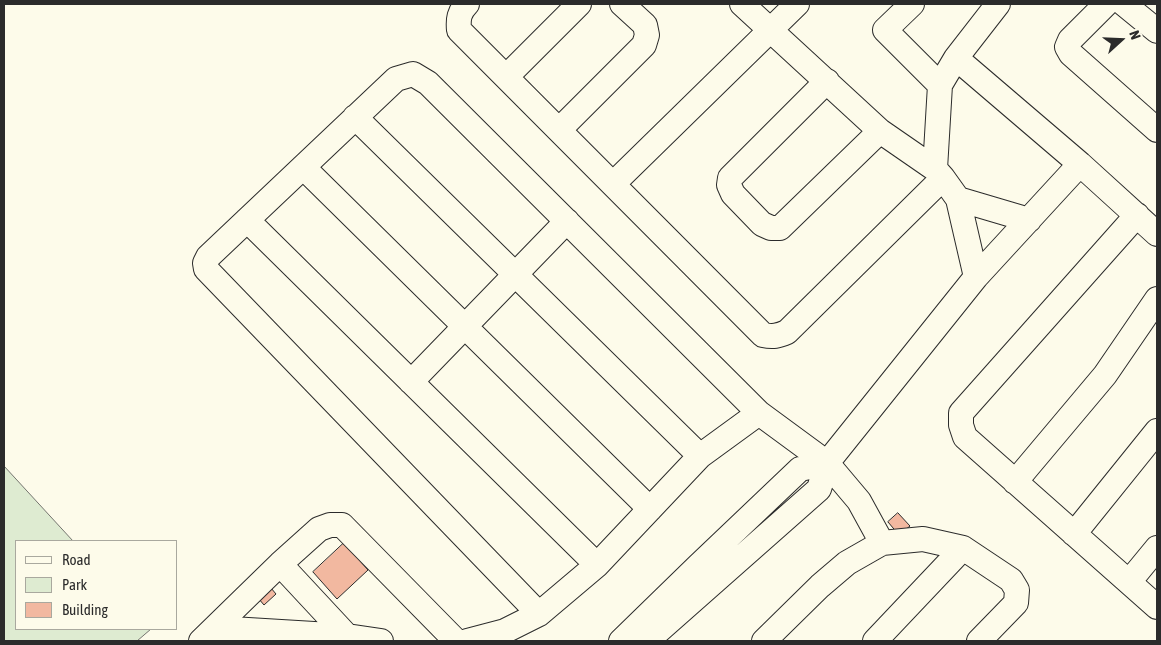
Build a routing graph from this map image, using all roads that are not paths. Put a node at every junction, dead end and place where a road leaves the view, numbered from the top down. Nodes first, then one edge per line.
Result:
1 (466, 4) edge
2 (579, 4) edge
3 (622, 4) edge
4 (742, 4) edge
5 (797, 4) edge
6 (912, 4) edge
7 (998, 4) edge
8 (1106, 4) edge
9 (1124, 4) edge
10 (770, 29) junction
11 (1157, 32) edge
12 (956, 58) junction
13 (506, 77) junction
14 (827, 81) junction
15 (940, 85) junction
16 (355, 117) junction
17 (559, 130) junction
18 (1157, 130) edge
19 (880, 131) junction
20 (1080, 164) junction
21 (303, 167) junction
22 (939, 173) junction
23 (613, 184) junction
24 (958, 199) junction
25 (1137, 215) junction
26 (247, 220) junction
27 (1029, 220) junction
28 (567, 221) junction
29 (1157, 234) edge
30 (515, 275) junction
31 (976, 277) junction
32 (1157, 299) edge
33 (465, 327) junction
34 (411, 382) junction
35 (759, 413) junction
36 (1157, 431) edge
37 (700, 456) junction
38 (827, 464) junction
39 (1015, 482) junction
40 (650, 508) junction
41 (1074, 534) junction
42 (882, 543) junction
43 (963, 548) junction
44 (1157, 548) edge
45 (280, 564) junction
46 (597, 565) junction
47 (706, 574) junction
48 (1129, 582) junction
49 (1157, 607) edge
50 (539, 614) junction
51 (208, 635) edge
52 (347, 636) junction
53 (380, 641) edge
54 (456, 641) edge
55 (467, 641) edge
56 (621, 641) edge
57 (647, 641) edge
58 (764, 641) edge
59 (875, 641) edge
60 (979, 641) edge

1 - 13 street
2 - 13 street
3 - 17 street
4 - 10 street
5 - 10 street
6 - 15 street
7 - 12 street
8 - 18 street
9 - 11 street
10 - 14 street
10 - 23 street
12 - 15 street
12 - 20 street
13 - 17 street
14 - 19 street
14 - 19 street
15 - 22 street
16 - 21 street
16 - 28 street
16 - 30 street
17 - 23 street
19 - 22 street
20 - 25 street
20 - 27 street
21 - 26 street
21 - 33 street
22 - 23 street
22 - 24 street
24 - 27 street
24 - 31 street
25 - 29 street
25 - 39 street
26 - 34 street
26 - 50 street
27 - 31 street
28 - 30 street
28 - 35 street
30 - 33 street
30 - 37 street
31 - 38 street
32 - 39 street
33 - 34 street
33 - 40 street
34 - 46 street
35 - 37 street
35 - 38 street
36 - 41 street
37 - 40 street
38 - 42 street
38 - 47 street
39 - 41 street
40 - 46 street
41 - 48 street
42 - 43 street
42 - 58 street
43 - 59 street
43 - 60 street
44 - 48 street
45 - 51 street
45 - 52 street
45 - 54 street
46 - 50 street
47 - 56 street
47 - 57 street
48 - 49 street
50 - 55 street
51 - 52 street
52 - 53 street

